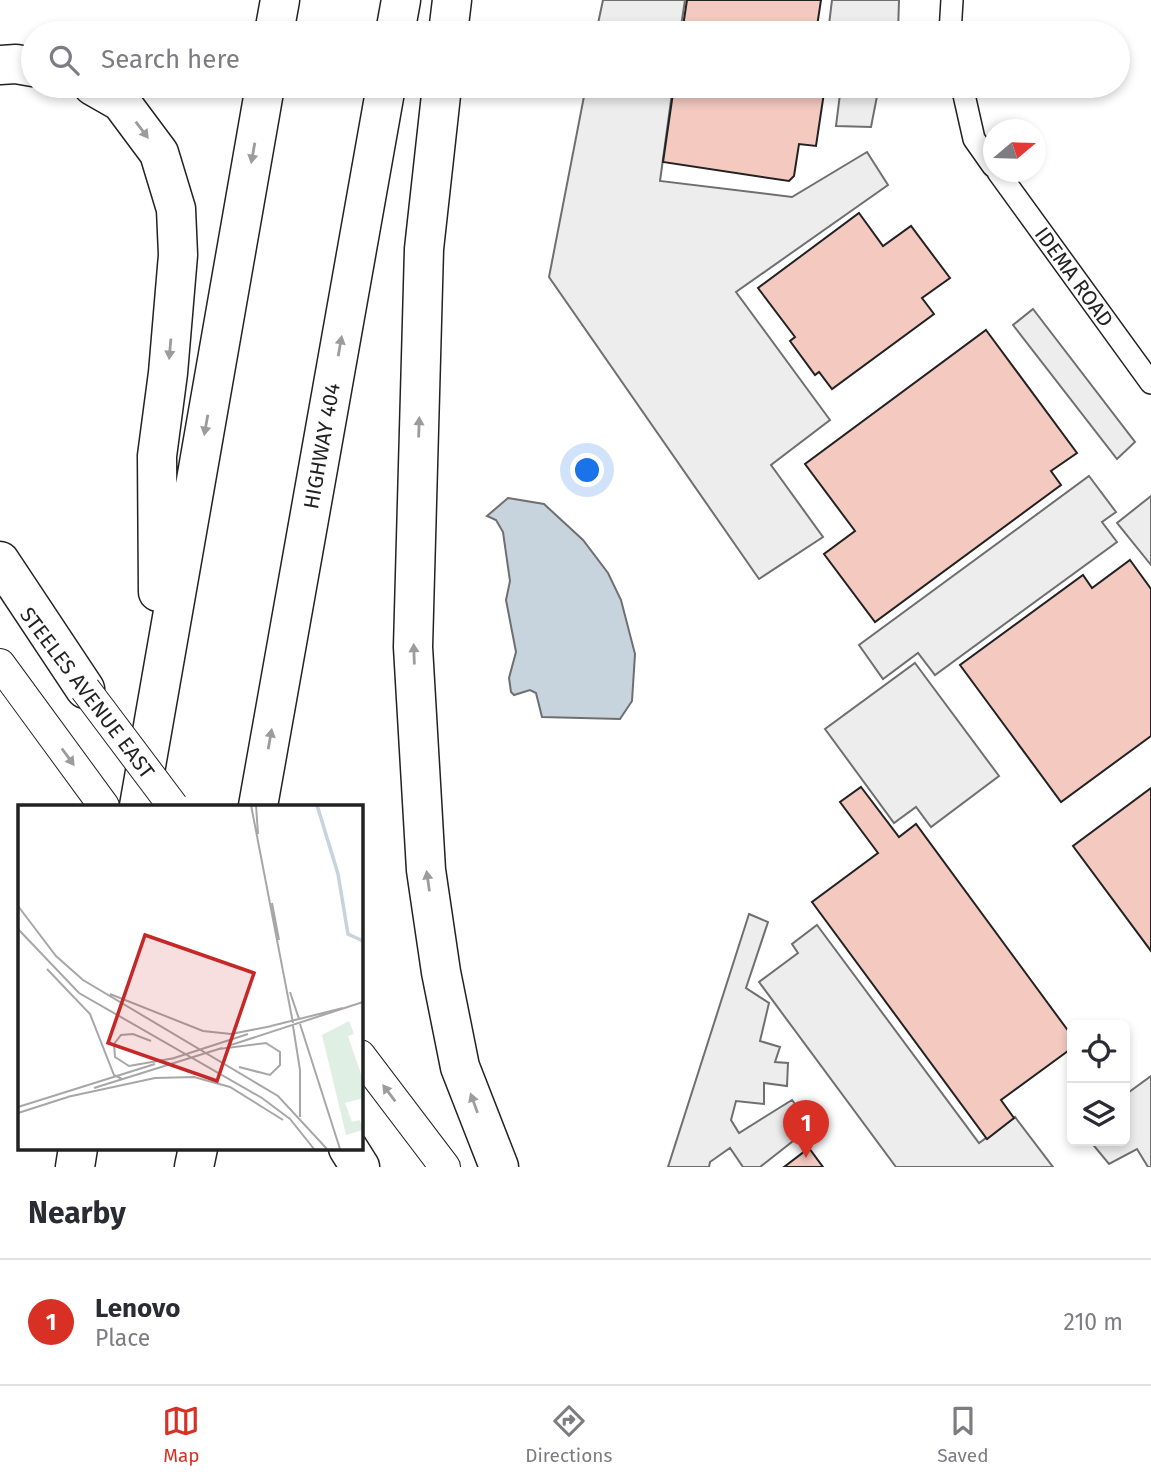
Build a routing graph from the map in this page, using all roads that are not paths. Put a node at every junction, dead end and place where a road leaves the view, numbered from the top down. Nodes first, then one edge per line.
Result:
1 (280, 0) edge
2 (401, 0) edge
3 (452, 0) edge
4 (952, 0) edge
5 (276, 21) edge
6 (397, 21) edge
7 (449, 21) edge
8 (951, 21) edge
9 (0, 65) edge
10 (21, 65) edge
11 (114, 98) edge
12 (263, 98) edge
13 (384, 98) edge
14 (441, 98) edge
15 (965, 98) edge
16 (983, 152) edge
17 (1005, 182) edge
18 (1151, 383) edge
19 (0, 561) edge
20 (0, 581) edge
21 (0, 664) edge
22 (85, 689) junction
23 (158, 695) junction
24 (103, 805) edge
25 (139, 805) edge
26 (172, 805) edge
27 (258, 805) edge
28 (362, 1058) edge
29 (349, 1150) edge
30 (360, 1150) edge
31 (360, 1167) edge
32 (373, 1167) edge
33 (445, 1167) edge
34 (499, 1167) edge

1 - 5 highway
2 - 6 highway
3 - 7 highway
4 - 8 street
9 - 10 highway
11 -> 23 highway
12 -> 23 highway
27 -> 13 highway, HIGHWAY 404
34 -> 14 highway
15 - 16 street
17 - 18 street, IDEMA ROAD
19 - 22 highway
20 - 22 main road, STEELES AVENUE EAST
21 -> 24 main road
22 - 26 main road, STEELES AVENUE EAST, bridge
23 - 25 highway
33 -> 28 main road
29 - 31 highway
30 - 32 main road

